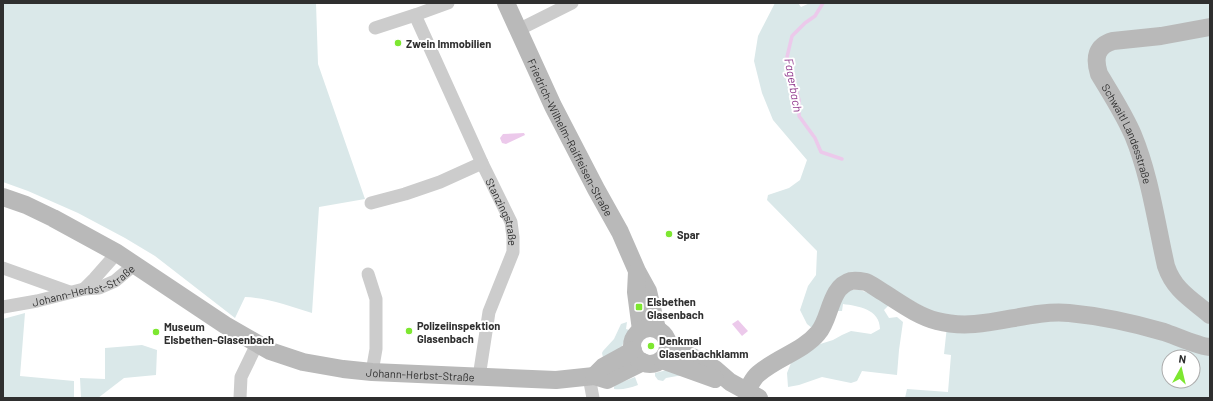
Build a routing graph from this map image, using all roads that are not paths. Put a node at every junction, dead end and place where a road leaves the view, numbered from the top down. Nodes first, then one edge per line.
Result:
1 (448, 3) edge
2 (506, 3) edge
3 (572, 3) edge
4 (415, 15) junction
5 (1210, 27) edge
6 (376, 28) dead end
7 (518, 30) junction
8 (482, 163) junction
9 (3, 197) edge
10 (370, 203) dead end
11 (117, 253) junction
12 (135, 264) junction
13 (3, 268) edge
14 (368, 274) dead end
15 (84, 289) junction
16 (70, 292) junction
17 (3, 307) edge
18 (1210, 315) edge
19 (649, 330) junction
20 (257, 344) junction
21 (1210, 347) edge
22 (665, 353) junction
23 (638, 356) junction
24 (372, 372) junction
25 (591, 376) junction
26 (479, 377) junction
27 (752, 395) edge
28 (240, 398) edge
29 (592, 398) edge

1 - 4 street
2 - 7 main road, Friedrich-Wilhelm-Raiffeisen-Straße
3 - 7 street
4 - 6 street
4 - 8 street, Stanzingstraße
5 - 18 main road, Schwaitl Landesstraße
7 - 19 main road, Friedrich-Wilhelm-Raiffeisen-Straße
8 - 10 street, Stanzingstraße
8 - 26 street, Stanzingstraße
9 - 11 main road
11 - 12 main road
11 - 15 street
12 - 15 street, Johann-Herbst-Straße
12 - 20 main road, Johann-Herbst-Straße
13 - 16 street
14 - 24 street
15 - 16 street, Johann-Herbst-Straße
16 - 17 street, Johann-Herbst-Straße
19 - 22 main road
19 - 23 main road
20 - 24 main road, Johann-Herbst-Straße
20 - 28 street
21 - 27 main road
22 - 23 main road
22 - 27 main road
23 - 25 main road
24 - 26 main road, Johann-Herbst-Straße
25 - 26 main road, Johann-Herbst-Straße
25 - 29 street

